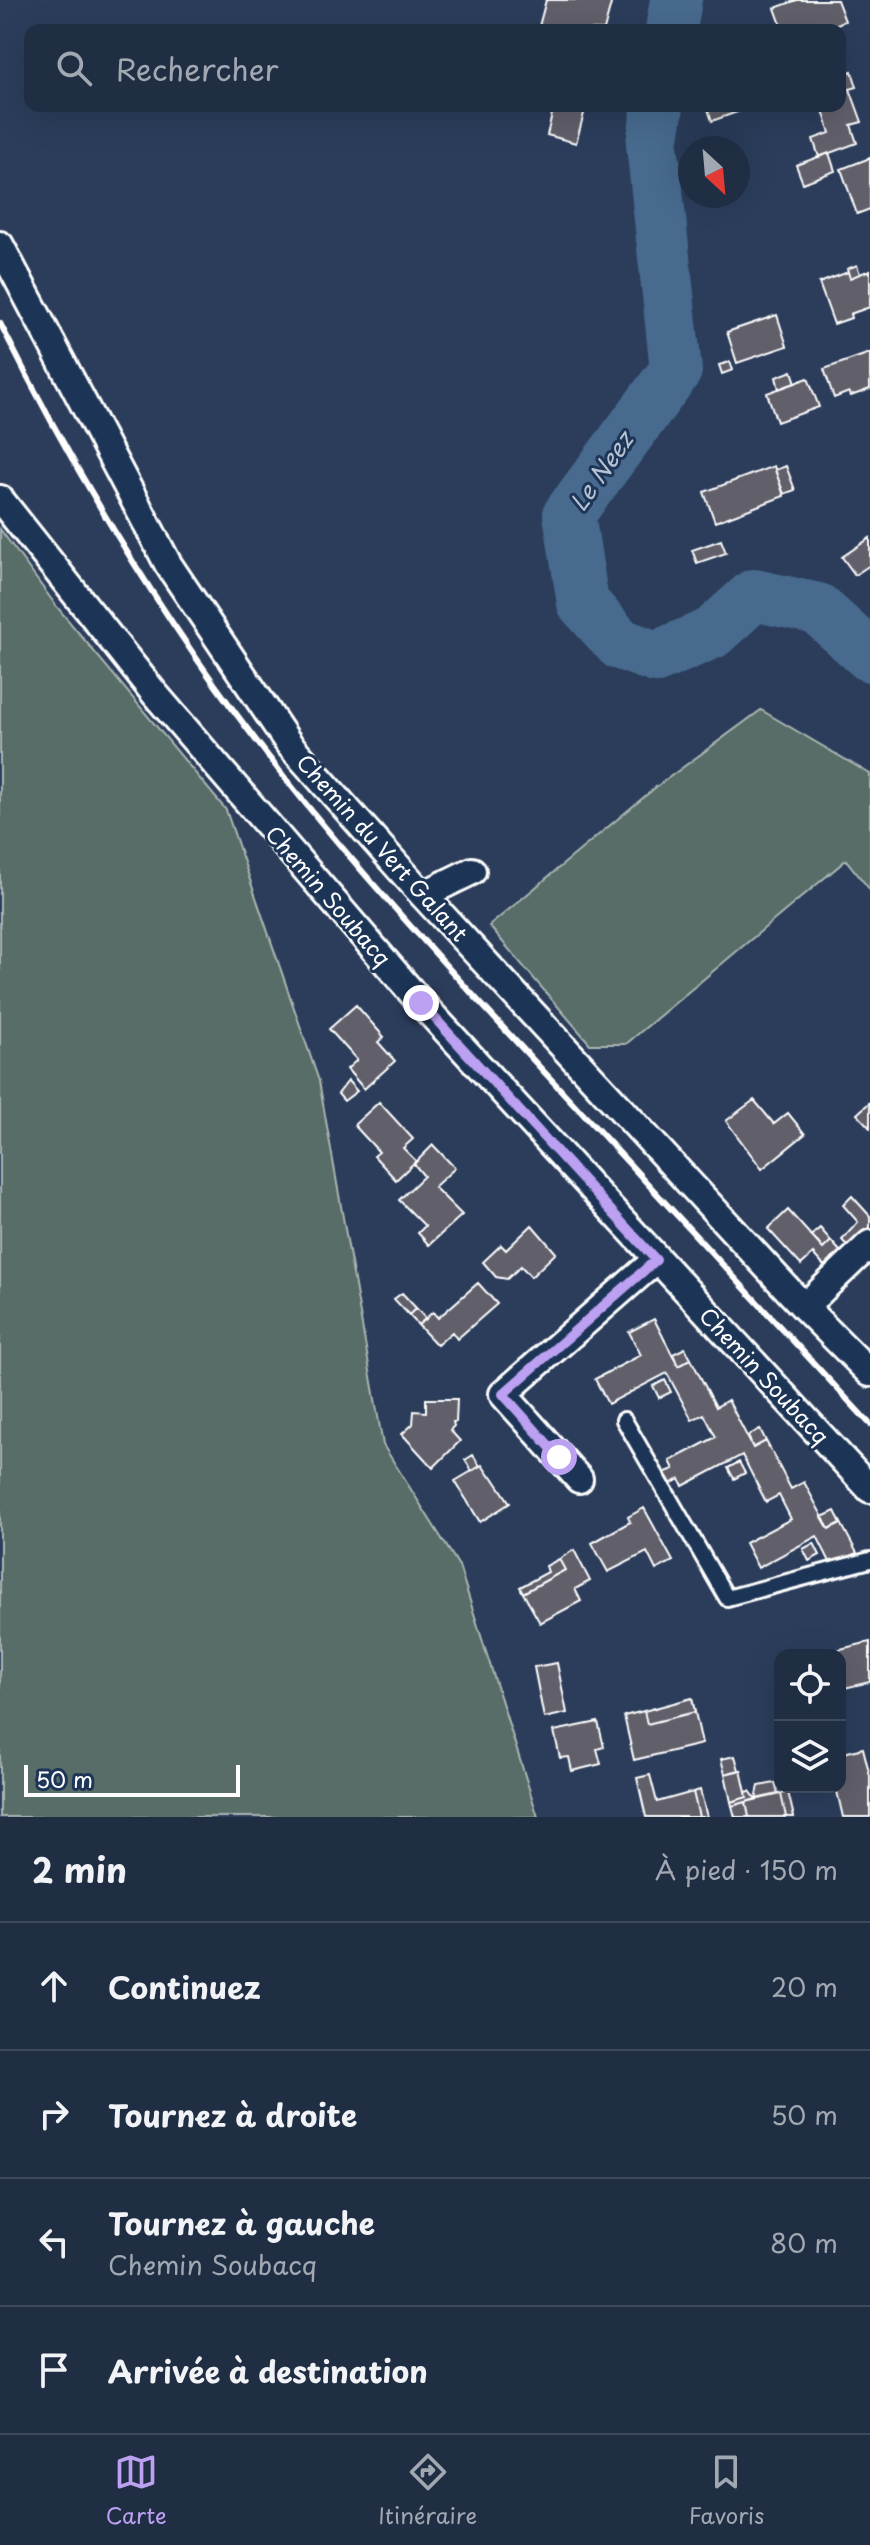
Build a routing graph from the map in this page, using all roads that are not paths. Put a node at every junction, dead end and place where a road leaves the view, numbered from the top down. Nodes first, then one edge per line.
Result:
1 (0, 245) edge
2 (0, 499) edge
3 (472, 871) dead end
4 (423, 895) junction
5 (870, 1244) edge
6 (656, 1260) junction
7 (804, 1307) junction
8 (870, 1373) edge
9 (624, 1420) dead end
10 (579, 1479) dead end
11 (870, 1489) edge
12 (870, 1560) edge

1 - 4 street, Chemin du Vert Galant
2 - 6 street, Chemin Soubacq
3 - 4 street
4 - 7 street, Chemin du Vert Galant
5 - 7 street
6 - 10 street
6 - 11 street, Chemin Soubacq
7 - 8 street, Chemin du Vert Galant
9 - 12 lane

